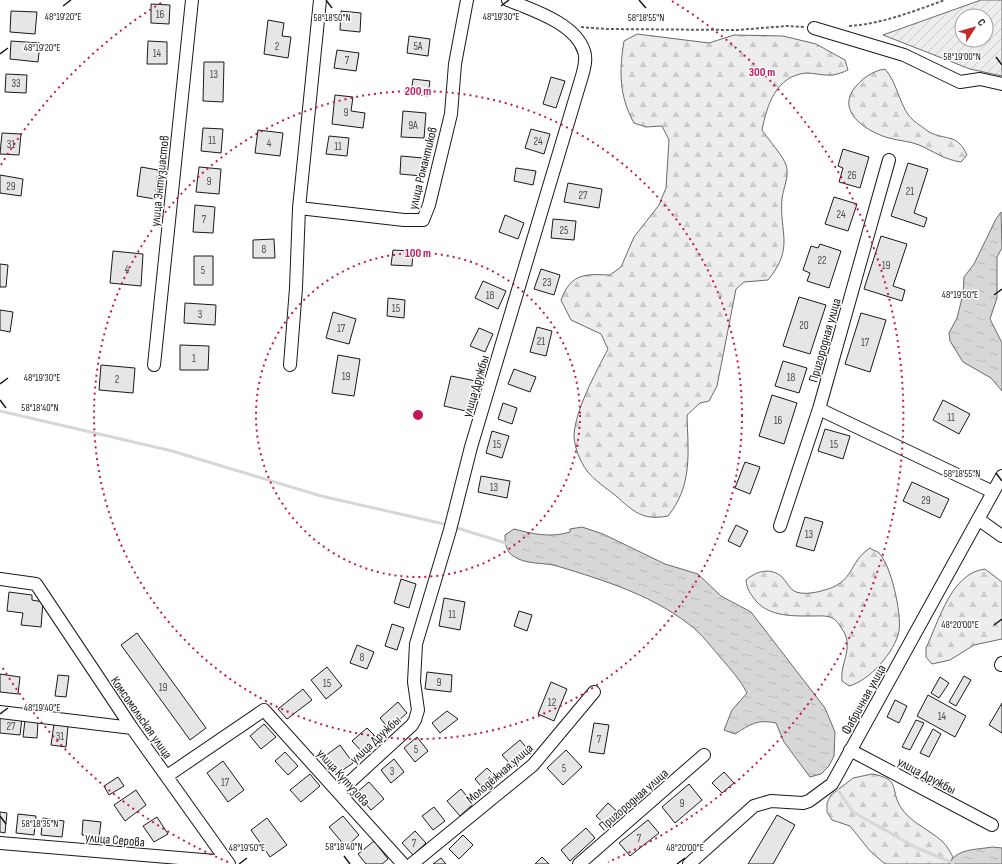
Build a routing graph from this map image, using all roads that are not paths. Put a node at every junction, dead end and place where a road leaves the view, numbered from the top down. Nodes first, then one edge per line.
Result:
1 (192, 0) edge
2 (320, 0) edge
3 (467, 0) edge
4 (508, 0) edge
5 (814, 28) road end
6 (1002, 84) edge
7 (889, 160) dead end
8 (299, 208) junction
9 (154, 365) dead end
10 (290, 365) dead end
11 (819, 409) junction
12 (1002, 476) edge
13 (993, 492) junction
14 (978, 519) junction
15 (780, 526) dead end
16 (1002, 536) edge
17 (0, 579) edge
18 (594, 692) dead end
19 (0, 712) edge
20 (132, 728) junction
21 (850, 750) junction
22 (704, 755) dead end
23 (167, 776) junction
24 (339, 792) junction
25 (992, 825) dead end
26 (0, 843) edge
27 (228, 863) edge
28 (403, 864) edge
29 (412, 864) edge
30 (580, 864) edge
31 (689, 864) edge

1 - 9 street, улица Энтузиастов
2 - 8 street
3 - 8 street, улица Романтиков
4 - 24 street, улица Дружбы
5 - 6 street
7 - 11 street, Пригородная улица
8 - 10 street
11 - 13 street
11 - 15 street, Пригородная улица
12 - 13 street, Фабричная улица
13 - 14 street, Фабричная улица
14 - 16 street
14 - 21 street, Фабричная улица
17 - 20 street, Комсомольская улица
18 - 29 street, Молодёжная улица
19 - 20 street
20 - 23 street, Комсомольская улица
21 - 25 street, улица Дружбы
21 - 31 street, Фабричная улица
22 - 30 street, Пригородная улица
23 - 24 street, улица Кутузова
23 - 27 street, Комсомольская улица
24 - 28 street, улица Кутузова
26 - 27 street, улица Серова

